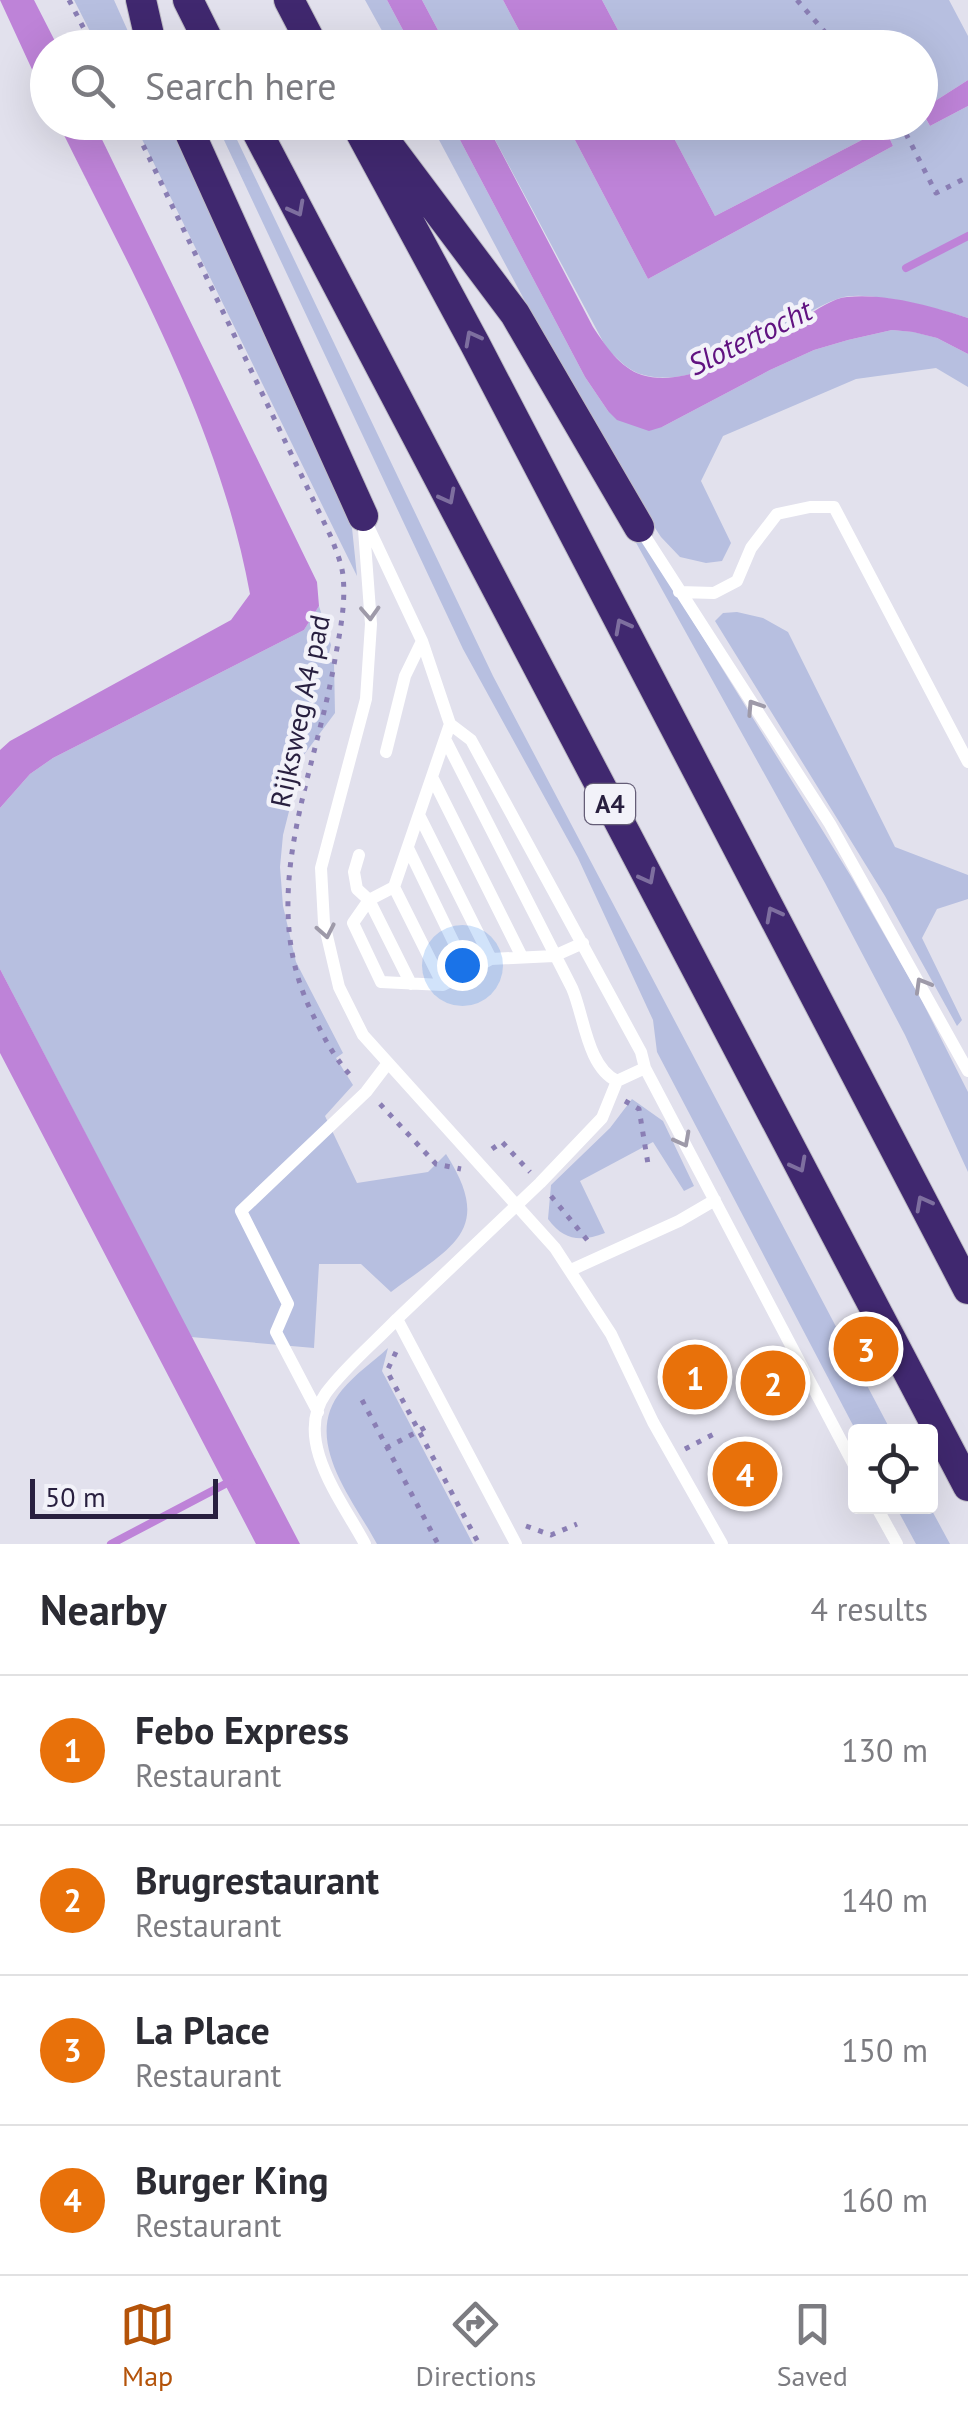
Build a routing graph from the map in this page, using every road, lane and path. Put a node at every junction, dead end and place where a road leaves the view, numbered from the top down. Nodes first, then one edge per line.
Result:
1 (70, 0) edge
2 (141, 0) edge
3 (188, 0) edge
4 (289, 0) edge
5 (797, 0) edge
6 (85, 30) edge
7 (148, 30) edge
8 (203, 30) edge
9 (305, 30) edge
10 (823, 30) edge
11 (141, 140) edge
12 (194, 140) edge
13 (261, 140) edge
14 (365, 140) edge
15 (386, 140) edge
16 (909, 140) edge
17 (968, 177) edge
18 (364, 516) junction
19 (639, 528) joint
20 (678, 592) junction
21 (422, 642) junction
22 (450, 724) junction
23 (445, 739) junction
24 (386, 752) dead end
25 (968, 762) edge
26 (432, 777) junction
27 (419, 815) junction
28 (408, 848) junction
29 (359, 855) dead end
30 (394, 888) junction
31 (369, 900) junction
32 (583, 942) junction
33 (554, 956) junction
34 (522, 957) junction
35 (491, 959) junction
36 (468, 972) junction
37 (411, 984) junction
38 (443, 985) junction
39 (388, 1063) junction
40 (645, 1068) junction
41 (968, 1071) edge
42 (615, 1087) junction
43 (366, 1092) junction
44 (648, 1164) dead end
45 (714, 1200) junction
46 (516, 1205) junction
47 (571, 1270) junction
48 (968, 1289) edge
49 (397, 1319) junction
50 (404, 1335) junction
51 (362, 1400) dead end
52 (318, 1412) junction
53 (448, 1416) junction
54 (420, 1430) junction
55 (718, 1432) dead end
56 (386, 1448) junction
57 (848, 1454) edge
58 (674, 1455) junction
59 (968, 1486) edge
60 (880, 1514) edge
61 (365, 1544) edge
62 (438, 1544) edge
63 (479, 1544) edge
64 (516, 1544) edge
65 (722, 1544) edge
66 (897, 1544) edge

1 - 6 path
2 - 7 highway
3 - 8 highway
4 - 9 highway
5 - 10 path
11 - 43 path, Rijksweg A4 pad
12 - 18 highway
13 -> 59 highway, A4
48 -> 14 highway
15 - 19 highway
16 - 17 path
18 - 21 lane
18 -> 39 lane
19 - 20 lane
20 - 25 lane
41 -> 20 lane
21 - 22 lane
21 - 24 lane
22 - 23 lane
22 - 32 lane
23 - 26 lane
23 - 33 lane
26 - 27 lane
26 - 34 lane
27 - 28 lane
27 - 35 lane
28 - 30 lane
28 - 36 lane
29 - 31 lane
30 - 31 lane
30 - 38 lane
31 - 37 lane
31 - 37 lane
32 - 33 lane
32 - 40 lane
33 - 34 lane
33 - 42 lane
34 - 35 lane
35 - 36 lane
36 - 38 lane
37 - 38 lane
39 - 43 lane
39 - 46 lane
40 - 42 lane
40 -> 45 lane
42 - 44 path
42 - 46 lane
43 - 52 lane
45 - 47 lane
45 - 57 lane
46 - 47 lane
46 - 49 lane
47 - 58 lane
49 - 50 lane
49 - 52 lane
50 - 53 lane
50 - 54 path
51 - 56 path
52 - 61 lane
53 - 54 path
53 - 64 lane
54 - 56 path
54 - 63 path
55 - 58 path
56 - 62 path
58 - 65 lane
60 - 66 lane

